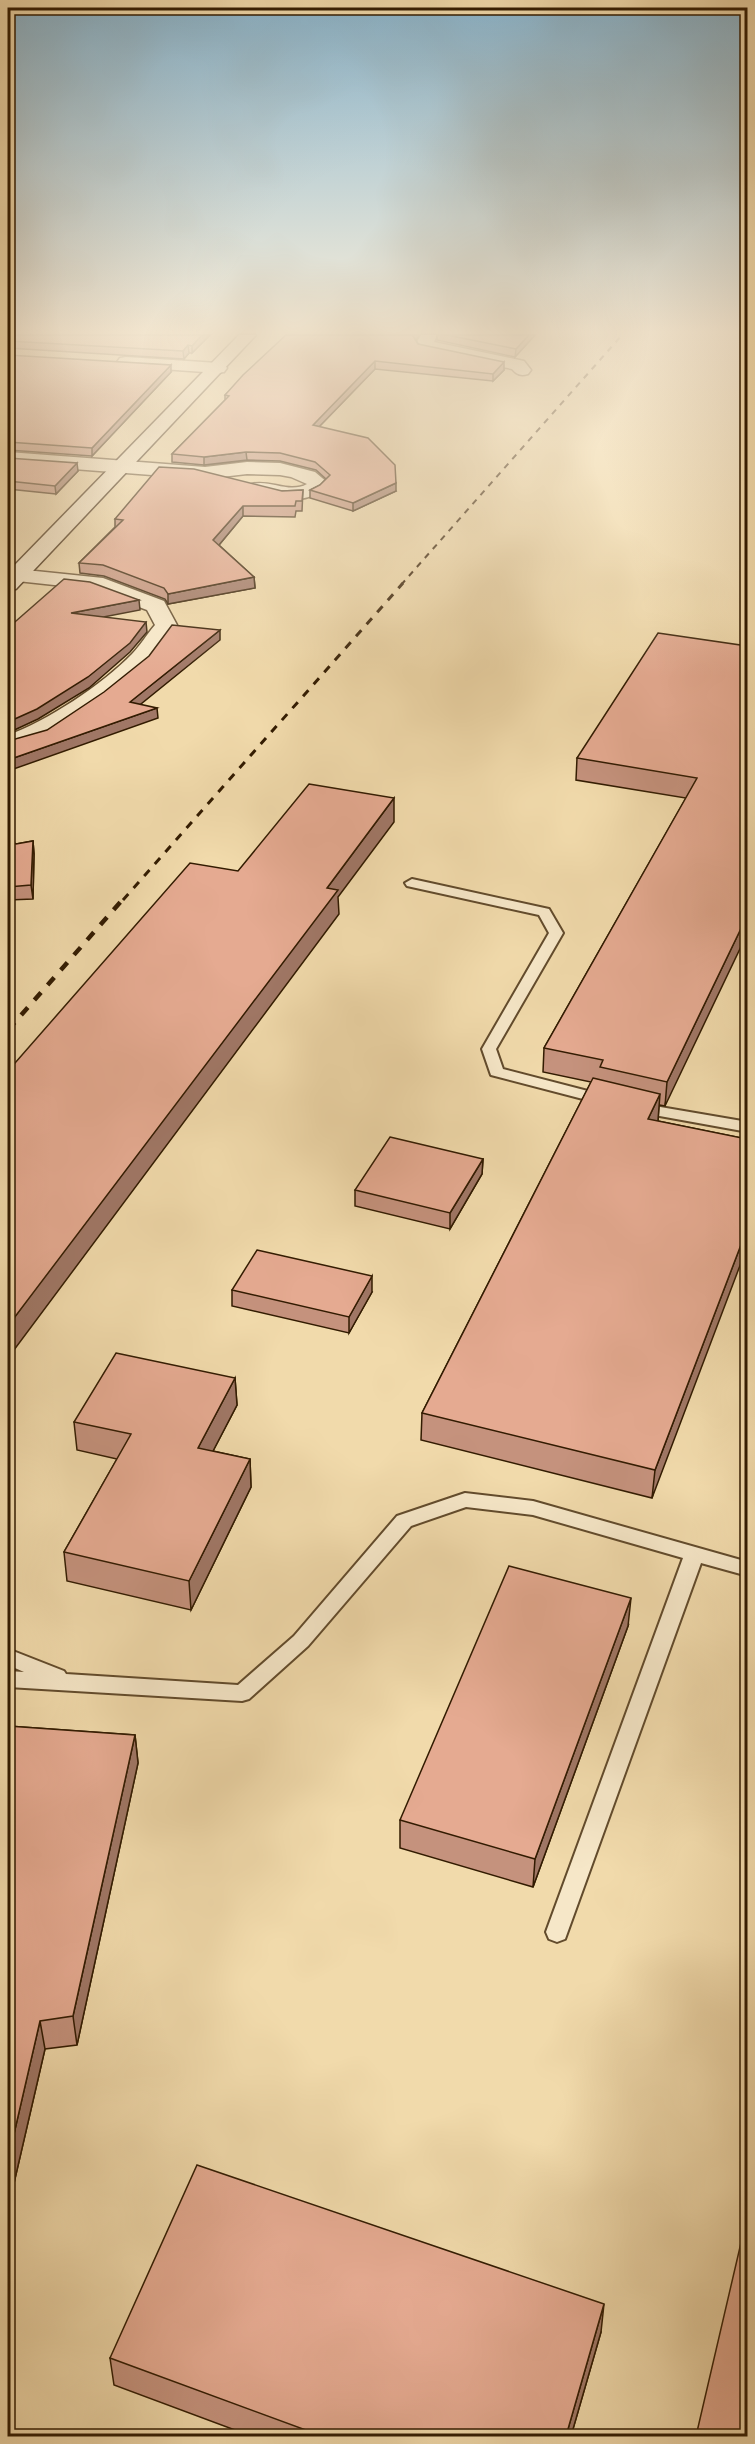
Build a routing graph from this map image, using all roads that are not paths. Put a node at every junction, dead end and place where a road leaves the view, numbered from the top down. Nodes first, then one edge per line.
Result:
1 (139, 449) edge
2 (8, 458) edge
3 (122, 466) junction
4 (204, 473) edge
5 (10, 581) edge
6 (8, 743) edge
7 (412, 883) dead end
8 (747, 1127) edge
9 (693, 1554) junction
10 (747, 1569) edge
11 (8, 1657) edge
12 (8, 1679) edge
13 (70, 1683) junction
14 (557, 1932) dead end

1 - 3 street
2 - 3 street
3 - 4 street
3 - 5 street
5 - 6 street
7 - 8 lane
9 - 10 lane
9 - 13 lane
9 - 14 lane
11 - 13 lane
12 - 13 lane

